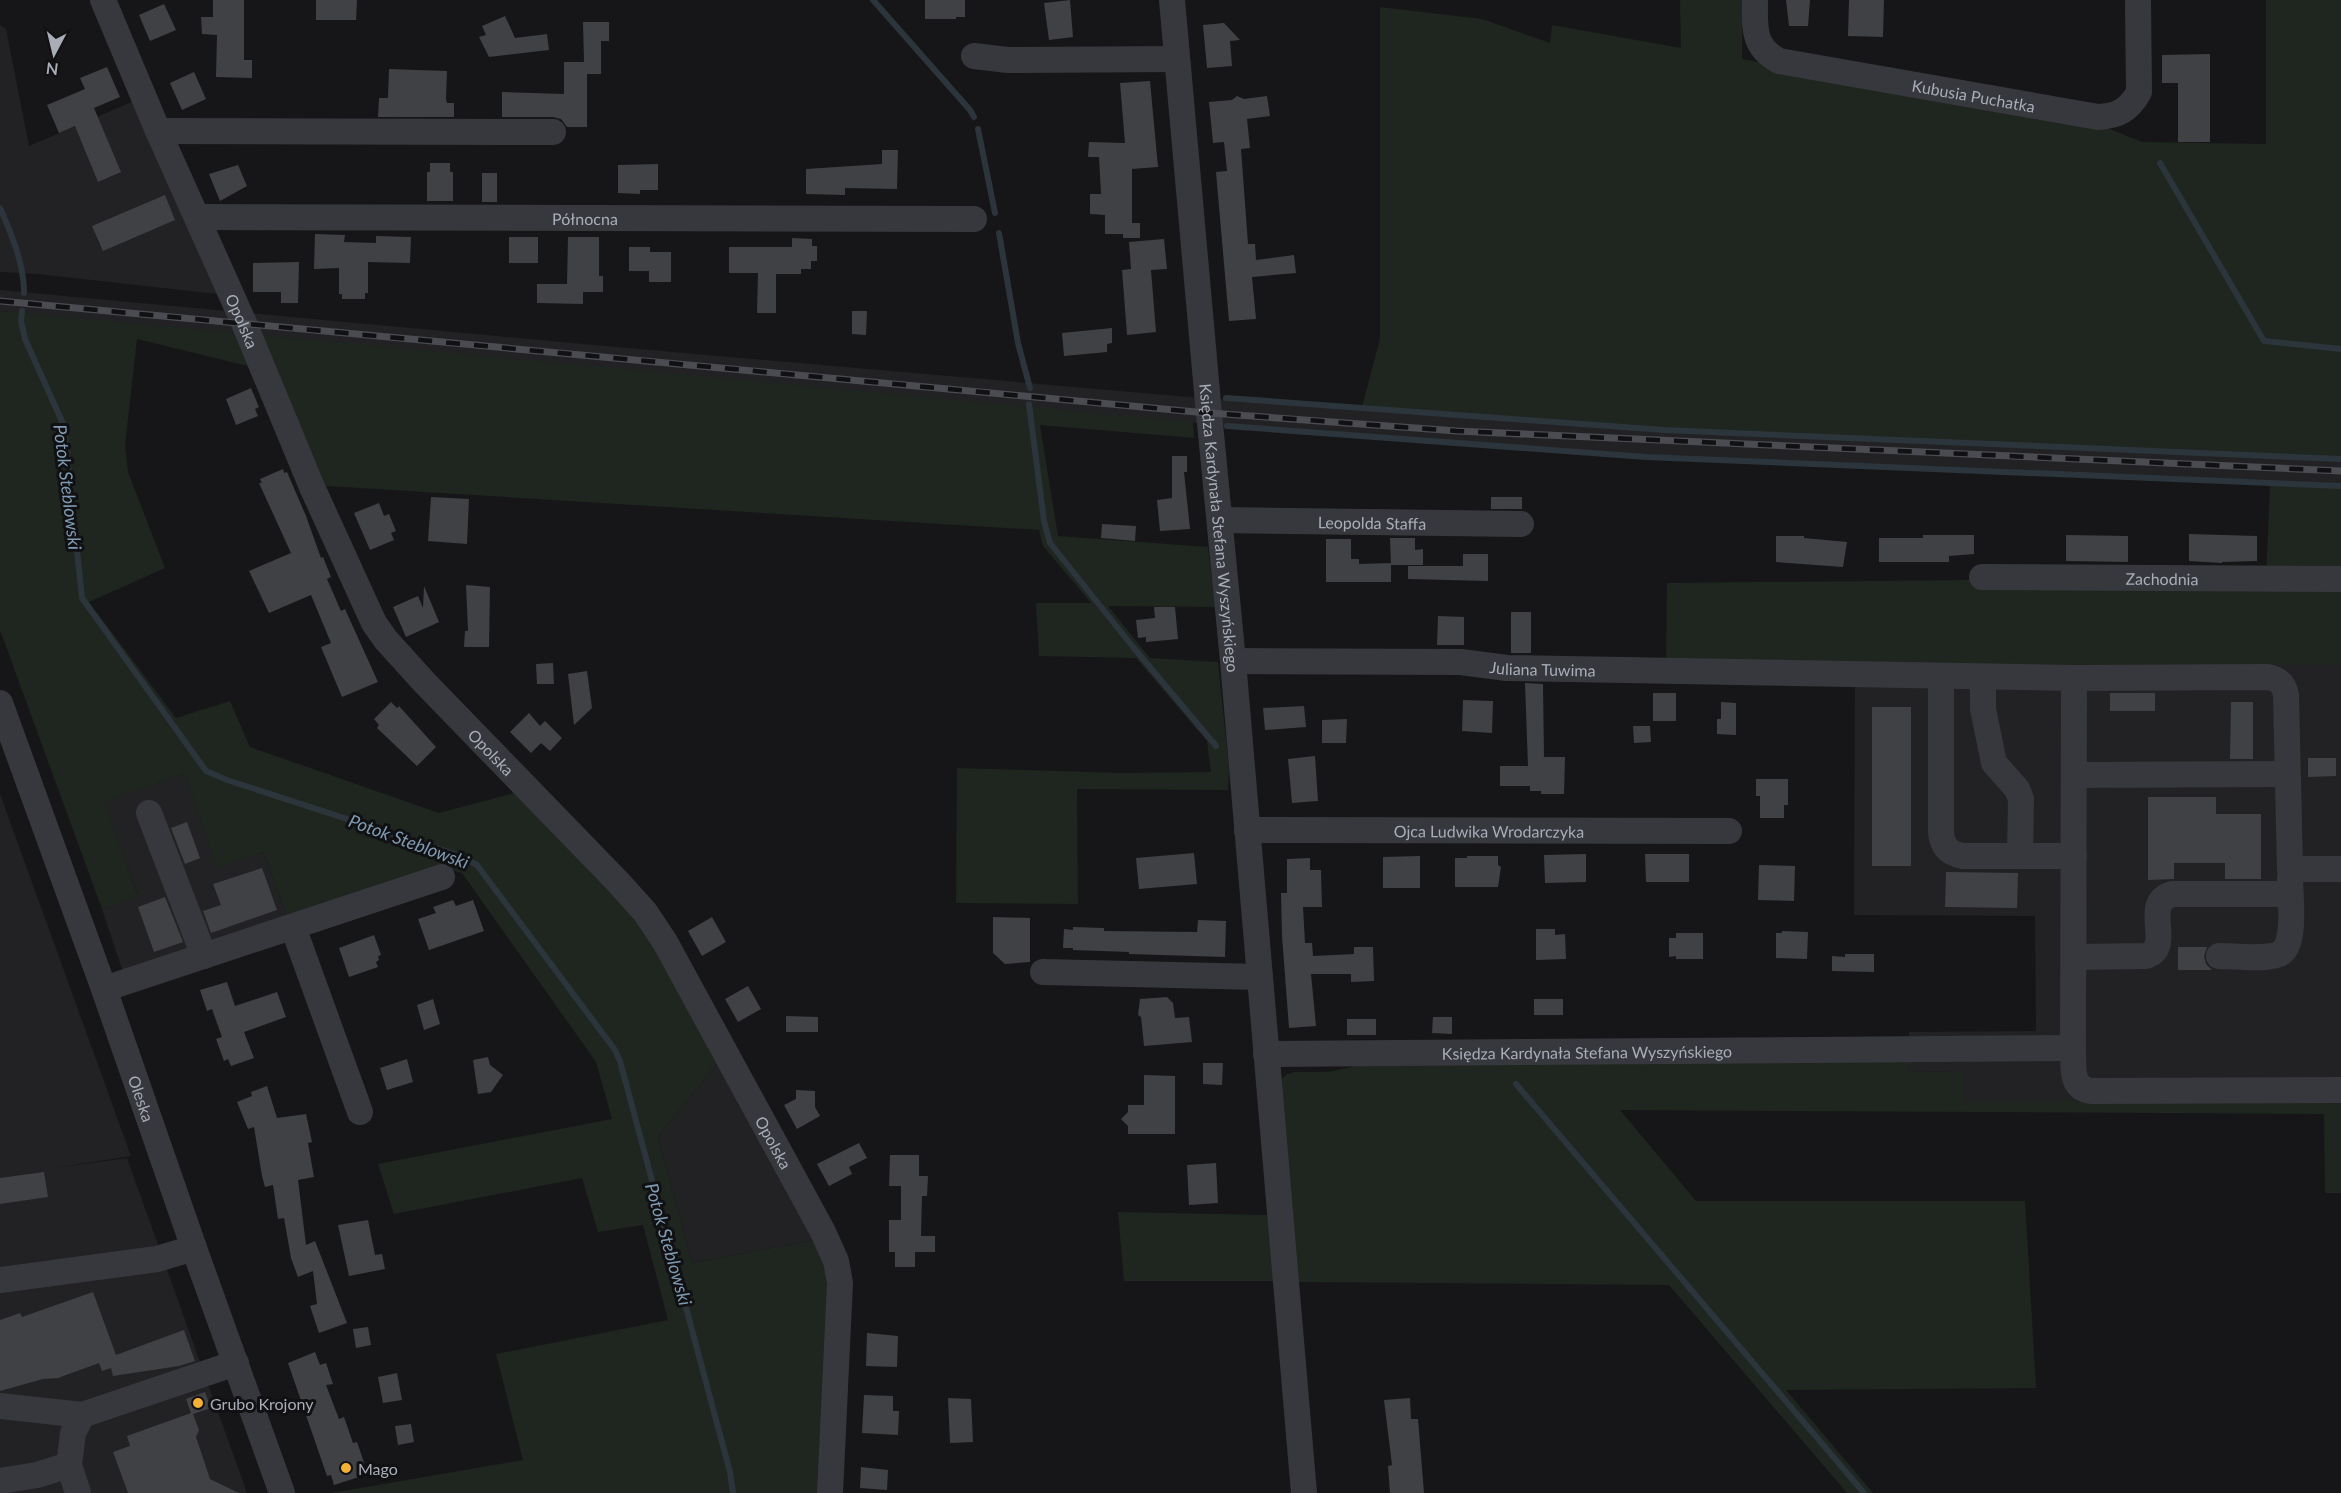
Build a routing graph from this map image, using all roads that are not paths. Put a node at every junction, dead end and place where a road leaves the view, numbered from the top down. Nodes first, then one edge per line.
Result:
1 (103, 0) edge
2 (1172, 0) edge
3 (1755, 0) edge
4 (2138, 0) edge
5 (974, 56) dead end
6 (1178, 59) junction
7 (158, 130) junction
8 (553, 132) dead end
9 (196, 217) junction
10 (974, 219) dead end
11 (1220, 520) junction
12 (1521, 524) dead end
13 (1982, 577) dead end
14 (2341, 579) edge
15 (1233, 661) junction
16 (1941, 676) junction
17 (1983, 677) junction
18 (2074, 678) junction
19 (0, 703) edge
20 (5, 730) edge
21 (2288, 774) junction
22 (2074, 775) junction
23 (149, 813) dead end
24 (1247, 830) junction
25 (1729, 831) dead end
26 (2020, 856) junction
27 (2074, 856) junction
28 (2341, 868) edge
29 (442, 877) dead end
30 (2290, 881) junction
31 (293, 927) junction
32 (204, 956) junction
33 (2219, 956) dead end
34 (2074, 957) junction
35 (1043, 972) dead end
36 (1260, 977) junction
37 (104, 989) junction
38 (2073, 1048) junction
39 (1266, 1054) junction
40 (2341, 1090) edge
41 (360, 1112) dead end
42 (194, 1248) junction
43 (0, 1280) edge
44 (236, 1362) junction
45 (0, 1406) edge
46 (82, 1415) junction
47 (69, 1465) junction
48 (0, 1481) edge
49 (78, 1493) edge
50 (282, 1493) edge
51 (830, 1493) edge
52 (1304, 1493) edge

1 - 7 street, Opolska
2 - 6 street, Księdza Kardynała Stefana Wyszyńskiego
3 - 4 street, Kubusia Puchatka
5 - 6 street
6 - 11 street, Księdza Kardynała Stefana Wyszyńskiego
7 - 8 street
7 - 9 street, Opolska
9 - 10 street, Północna
9 - 51 street, Opolska
11 - 12 street, Leopolda Staffa
11 - 15 street, Księdza Kardynała Stefana Wyszyńskiego
13 - 14 street, Zachodnia
15 - 16 street, Juliana Tuwima
15 - 24 street, Księdza Kardynała Stefana Wyszyńskiego
16 - 17 street, Juliana Tuwima
16 - 26 street
17 - 18 street, Juliana Tuwima
17 - 26 street
18 - 21 street, Juliana Tuwima
18 - 22 street
19 - 20 street, Oleska
20 - 37 street, Oleska
21 - 22 street
21 - 30 street
22 - 27 street
23 - 32 street
24 - 25 street, Ojca Ludwika Wrodarczyka
24 - 36 street, Księdza Kardynała Stefana Wyszyńskiego
26 - 27 street
27 - 34 street
28 - 30 street
29 - 31 street
30 - 33 street
30 - 34 street
31 - 32 street
31 - 41 street
32 - 37 street
34 - 38 street
35 - 36 street
36 - 39 street, Księdza Kardynała Stefana Wyszyńskiego
37 - 42 street, Oleska
38 - 39 street, Księdza Kardynała Stefana Wyszyńskiego
38 - 40 street
39 - 52 street, Księdza Kardynała Stefana Wyszyńskiego
42 - 43 street
42 - 44 street, Oleska
44 - 46 street
44 - 50 street, Oleska
45 - 46 street
46 - 47 street
47 - 48 street
47 - 49 street

